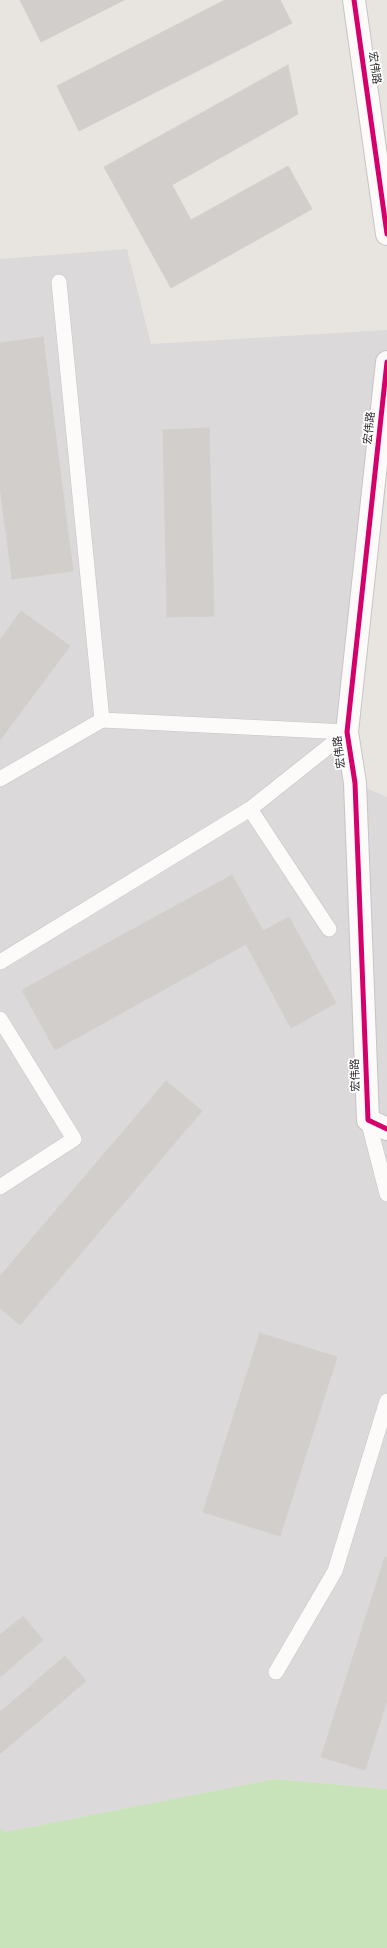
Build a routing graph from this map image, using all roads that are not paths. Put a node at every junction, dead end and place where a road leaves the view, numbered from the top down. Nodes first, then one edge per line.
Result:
1 (354, 0) edge
2 (387, 234) edge
3 (59, 282) dead end
4 (387, 362) edge
5 (387, 366) edge
6 (102, 720) junction
7 (347, 732) junction
8 (0, 779) edge
9 (250, 809) junction
10 (329, 929) dead end
11 (0, 962) edge
12 (0, 1019) edge
13 (377, 1124) edge
14 (0, 1187) edge
15 (387, 1194) edge
16 (387, 1401) edge
17 (276, 1672) dead end

1 - 2 street, 宏伟路
3 - 6 lane
4 - 5 street, 宏伟路
5 - 7 street, 宏伟路
6 - 7 lane
6 - 8 lane
7 - 9 lane
7 - 13 street, 宏伟路
9 - 10 lane
9 - 11 lane
12 - 14 lane
13 - 15 lane
16 - 17 lane

